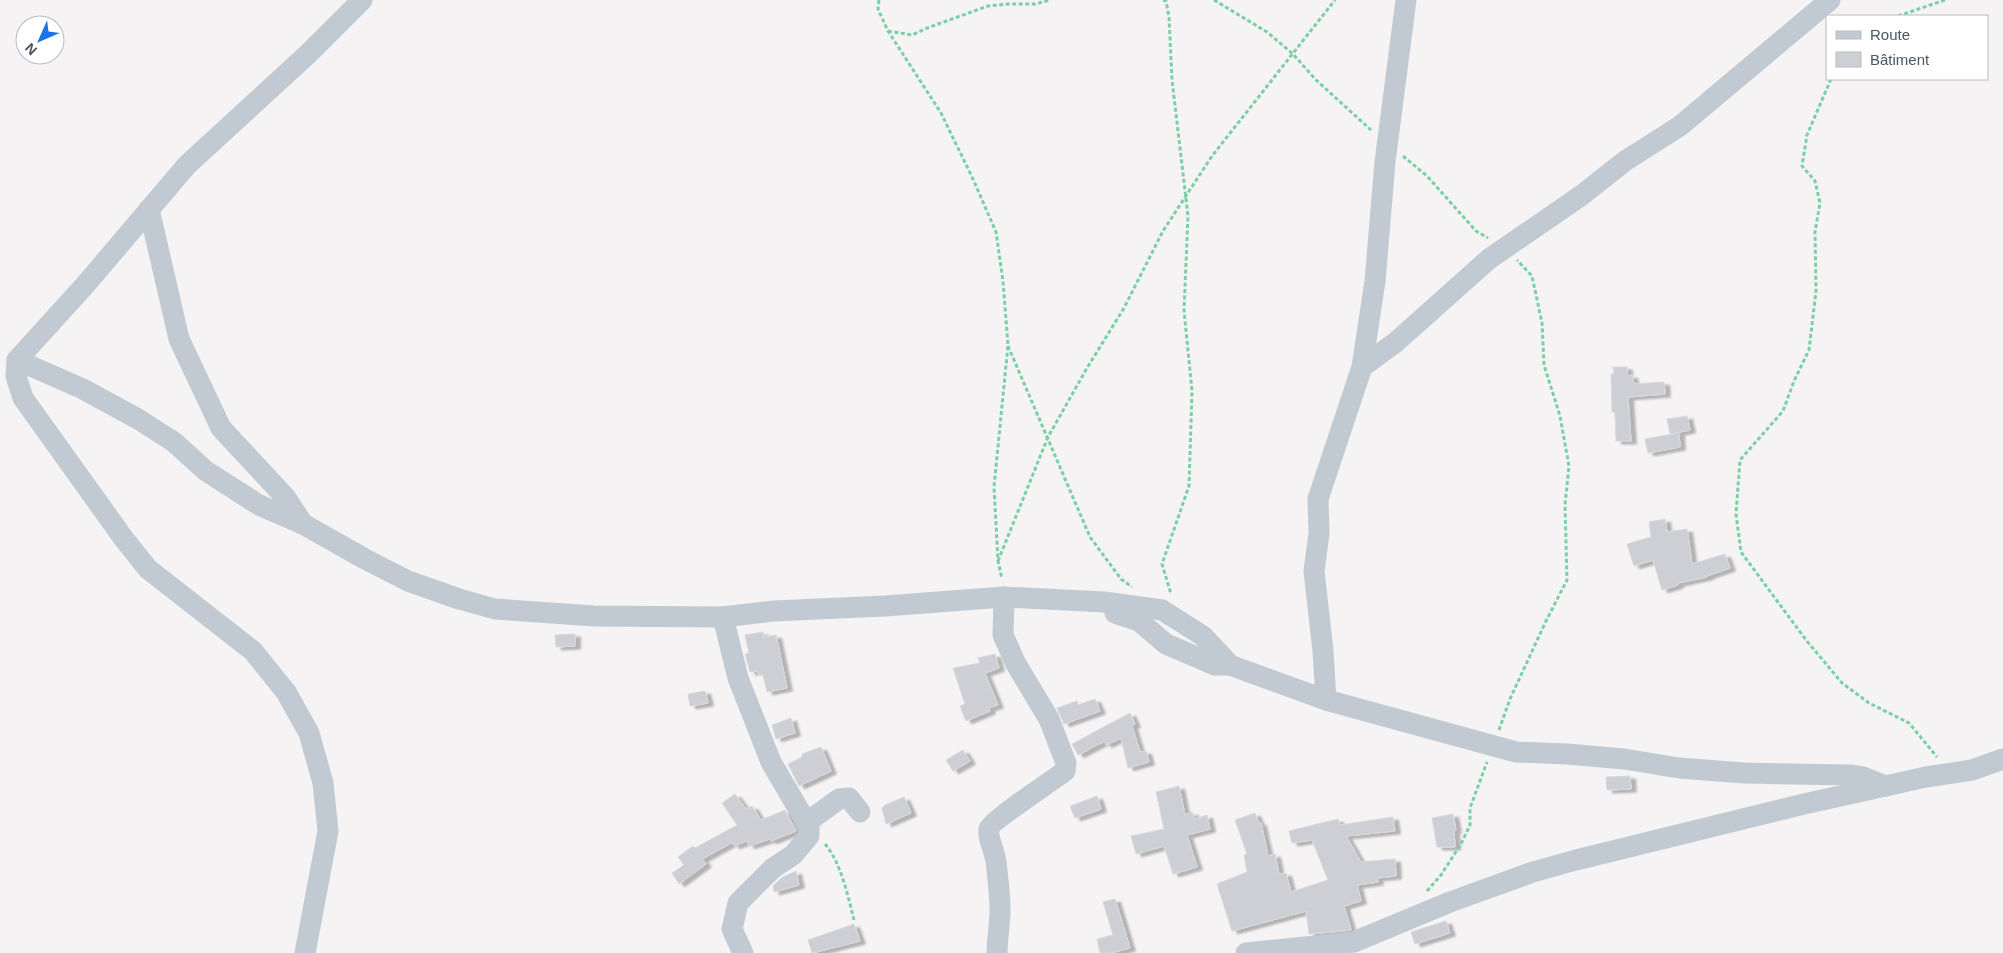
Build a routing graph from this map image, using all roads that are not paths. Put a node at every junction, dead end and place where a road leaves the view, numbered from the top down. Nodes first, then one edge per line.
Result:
1 (362, 0) edge
2 (1406, 0) edge
3 (1830, 0) edge
4 (149, 209) junction
5 (17, 360) junction
6 (1362, 367) junction
7 (303, 524) junction
8 (1004, 597) junction
9 (724, 617) junction
10 (1326, 700) junction
11 (2003, 759) edge
12 (1885, 786) junction
13 (860, 812) dead end
14 (808, 825) junction
15 (305, 953) edge
16 (742, 953) edge
17 (997, 953) edge
18 (1246, 953) edge

1 - 4 street
2 - 6 street
3 - 6 street
4 - 5 street
4 - 7 street
5 - 7 street
5 - 15 street
6 - 10 street
7 - 9 street
8 - 9 street
8 - 10 street
8 - 17 street
9 - 14 street
10 - 12 street
11 - 12 street
12 - 18 street
13 - 14 street
14 - 16 street

